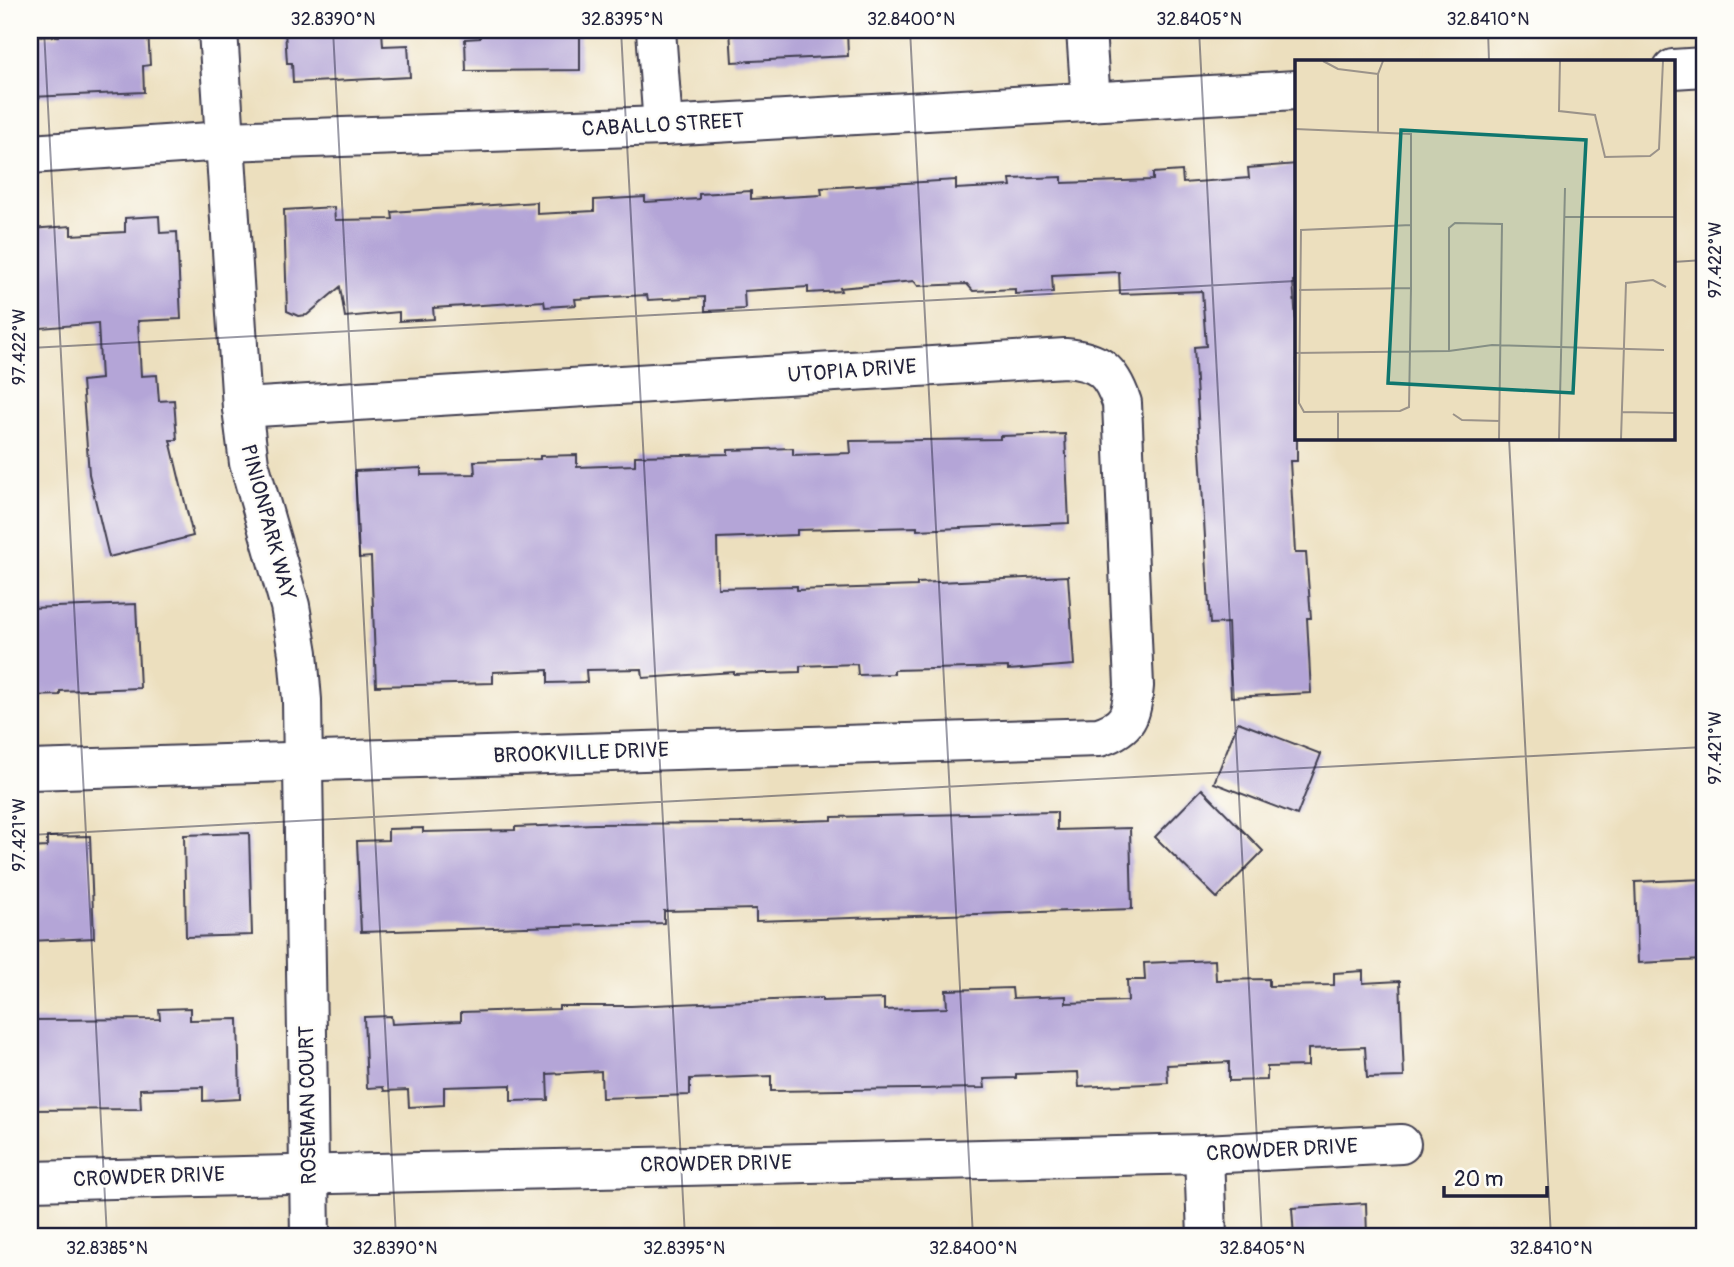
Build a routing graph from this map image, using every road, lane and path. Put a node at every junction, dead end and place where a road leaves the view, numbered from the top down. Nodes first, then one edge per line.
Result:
1 (218, 30) edge
2 (656, 30) edge
3 (1086, 30) edge
4 (1704, 67) edge
5 (1674, 69) edge
6 (1295, 90) edge
7 (1091, 102) junction
8 (663, 126) junction
9 (225, 141) junction
10 (30, 154) edge
11 (242, 408) junction
12 (1128, 720) joint
13 (304, 761) junction
14 (30, 770) edge
15 (306, 973) joint
16 (1401, 1144) dead end
17 (1204, 1154) junction
18 (308, 1173) junction
19 (30, 1181) edge
20 (310, 1237) edge
21 (1207, 1237) edge

1 - 9 street, PINIONPARK WAY
2 - 8 street
3 - 7 street
4 - 5 street
6 - 7 street, CABALLO STREET
7 - 8 street, CABALLO STREET
8 - 9 street, CABALLO STREET
9 - 10 street, CABALLO STREET
9 - 11 street, PINIONPARK WAY
11 - 12 street, UTOPIA DRIVE
11 - 13 street, PINIONPARK WAY
12 - 13 street, BROOKVILLE DRIVE
13 - 14 street, BROOKVILLE DRIVE
13 - 15 street, PINIONPARK WAY
15 - 18 street, ROSEMAN COURT
16 - 17 street, CROWDER DRIVE
17 - 18 street, CROWDER DRIVE
17 - 21 street
18 - 19 street, CROWDER DRIVE
18 - 20 street, ROSEMAN COURT

